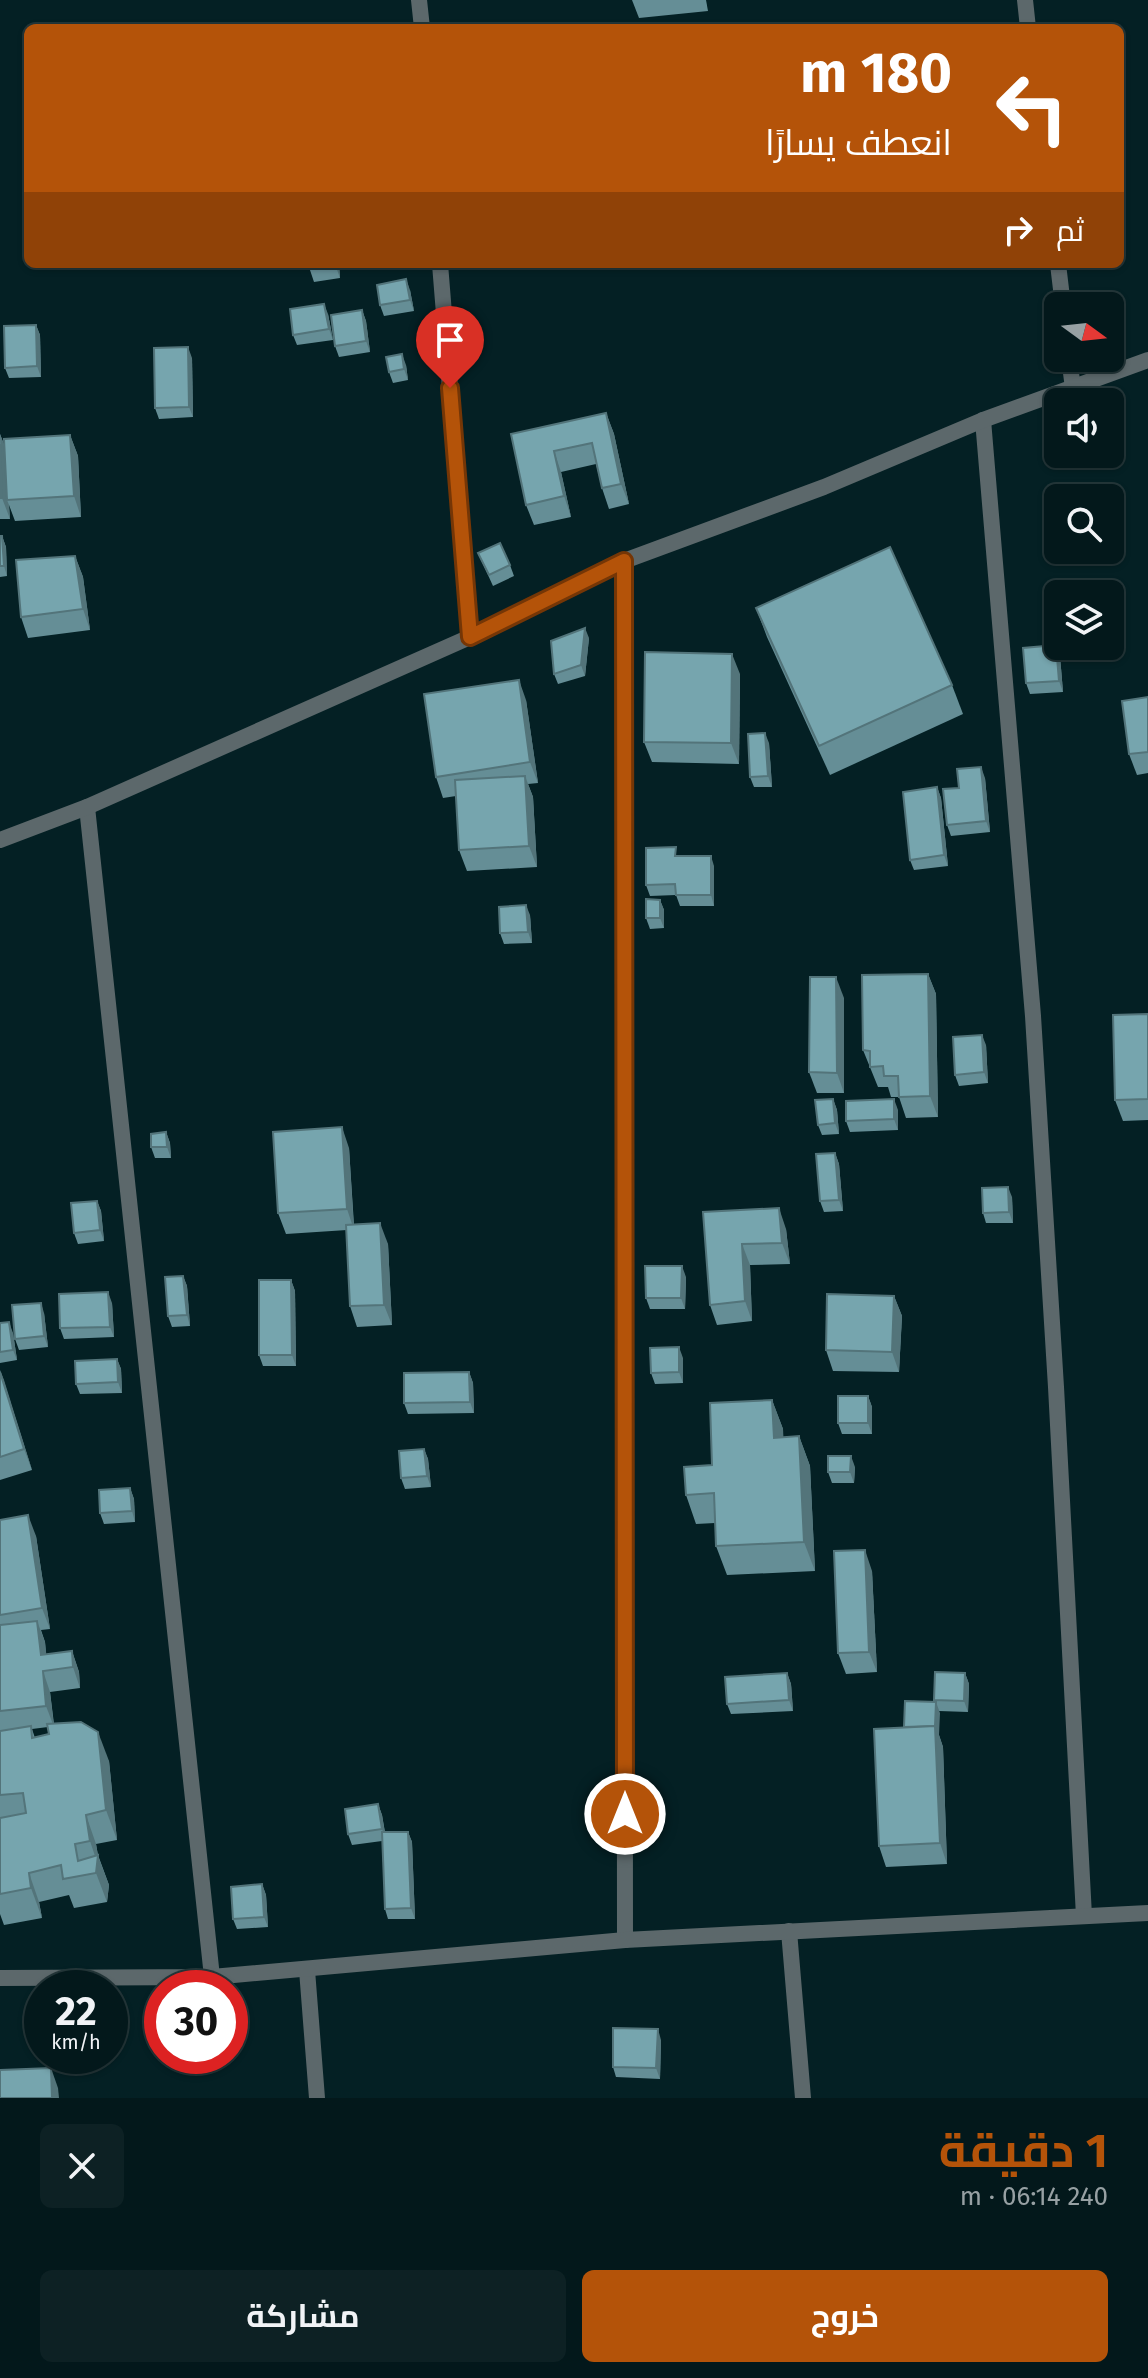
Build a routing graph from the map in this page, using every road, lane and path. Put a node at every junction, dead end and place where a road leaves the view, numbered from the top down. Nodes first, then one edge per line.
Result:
1 (419, 0) edge
2 (1025, 0) edge
3 (422, 24) edge
4 (1028, 24) edge
5 (440, 268) edge
6 (1058, 268) edge
7 (1061, 292) edge
8 (1148, 360) edge
9 (1071, 372) edge
10 (1073, 388) joint
11 (1044, 398) edge
12 (983, 420) junction
13 (624, 561) junction
14 (470, 637) junction
15 (87, 807) junction
16 (0, 840) edge
17 (1148, 1913) edge
18 (1084, 1916) junction
19 (789, 1931) junction
20 (625, 1940) junction
21 (211, 1970) edge
22 (307, 1970) junction
23 (248, 1974) edge
24 (144, 1977) edge
25 (0, 1978) edge
26 (317, 2098) edge
27 (803, 2098) edge

1 - 3 street
2 - 4 street
5 - 14 street
6 - 7 street
8 - 10 street
9 - 10 street
11 - 12 street
12 - 13 street
12 - 18 street
13 - 14 street
13 - 20 street
14 - 15 street
15 - 16 street
15 - 21 street
17 - 18 street
18 - 19 street
19 - 20 street
19 - 27 street
20 - 22 street
22 - 23 street
22 - 26 street
24 - 25 street

